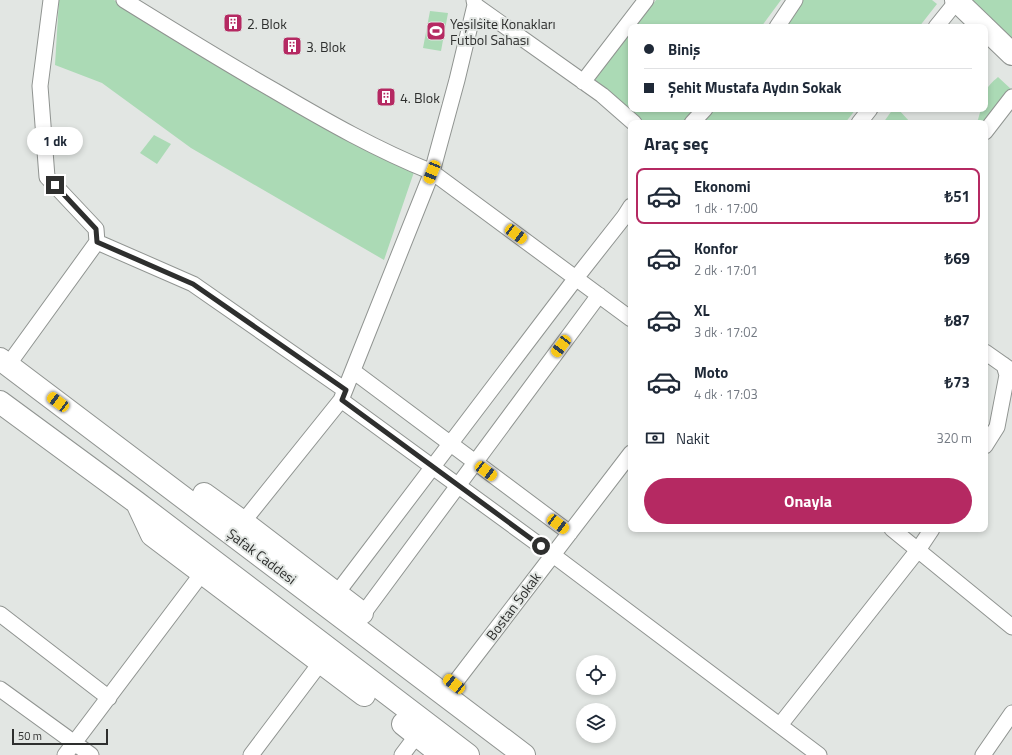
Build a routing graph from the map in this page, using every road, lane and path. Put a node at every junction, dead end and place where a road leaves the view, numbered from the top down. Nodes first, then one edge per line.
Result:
1 (51, 0) edge
2 (124, 0) edge
3 (646, 0) edge
4 (795, 0) edge
5 (956, 0) edge
6 (474, 2) edge
7 (778, 24) edge
8 (938, 24) edge
9 (982, 24) edge
10 (988, 30) edge
11 (1012, 54) edge
12 (583, 82) junction
13 (1012, 97) edge
14 (701, 112) edge
15 (868, 112) edge
16 (631, 120) edge
17 (695, 120) edge
18 (861, 120) edge
19 (988, 128) edge
20 (432, 172) junction
21 (628, 211) edge
22 (97, 242) junction
23 (576, 278) junction
24 (599, 295) junction
25 (628, 317) edge
26 (988, 354) edge
27 (4, 362) edge
28 (1008, 368) edge
29 (353, 371) junction
30 (344, 395) junction
31 (0, 402) edge
32 (988, 442) edge
33 (450, 444) junction
34 (628, 457) edge
35 (475, 462) junction
36 (433, 467) junction
37 (157, 477) junction
38 (458, 485) junction
39 (136, 502) junction
40 (243, 522) junction
41 (896, 532) edge
42 (930, 532) edge
43 (570, 533) junction
44 (918, 550) junction
45 (553, 555) junction
46 (203, 572) junction
47 (337, 593) junction
48 (0, 614) edge
49 (363, 614) junction
50 (1012, 628) edge
51 (321, 662) junction
52 (454, 684) junction
53 (0, 688) edge
54 (108, 698) junction
55 (1012, 713) edge
56 (780, 725) junction
57 (417, 735) junction
58 (75, 742) junction
59 (523, 754) edge
60 (65, 755) edge
61 (91, 755) edge
62 (251, 755) edge
63 (402, 755) edge
64 (442, 755) edge
65 (468, 755) edge
66 (819, 755) edge
67 (983, 755) edge

1 - 22 street
2 - 20 street
3 - 12 street
4 - 7 street
5 - 8 street
5 - 9 main road
6 - 12 street
6 - 20 street
10 - 11 main road
12 - 16 street
13 - 19 street
14 - 17 street
15 - 18 street
20 - 23 street
20 - 29 street
21 - 23 street
22 - 27 street
22 - 30 street
23 - 24 street
23 - 33 street
24 - 25 street
24 - 35 street
26 - 28 street
27 - 37 main road, Şafak Caddesi
28 - 32 street
29 - 30 street
29 - 33 street
30 - 36 street
30 - 40 street
31 - 39 main road
33 - 35 street
33 - 36 street
34 - 43 street, Bostan Sokak
35 - 38 street
35 - 43 street
36 - 38 street
36 - 47 street
37 - 40 main road
37 - 59 main road, Şafak Caddesi
38 - 45 street
38 - 49 street
39 - 46 main road
39 - 65 main road
40 - 47 main road
41 - 44 street
42 - 44 street
43 - 45 street, Bostan Sokak
44 - 50 street
44 - 56 street
45 - 52 street, Bostan Sokak
45 - 56 street
46 - 51 main road
46 - 54 street
47 - 49 main road
48 - 54 street
49 - 52 main road
51 - 57 main road
51 - 62 street
52 - 59 main road
53 - 58 street
54 - 58 street
55 - 67 street
56 - 66 street
57 - 63 street
57 - 64 main road
58 - 60 street
58 - 61 street

